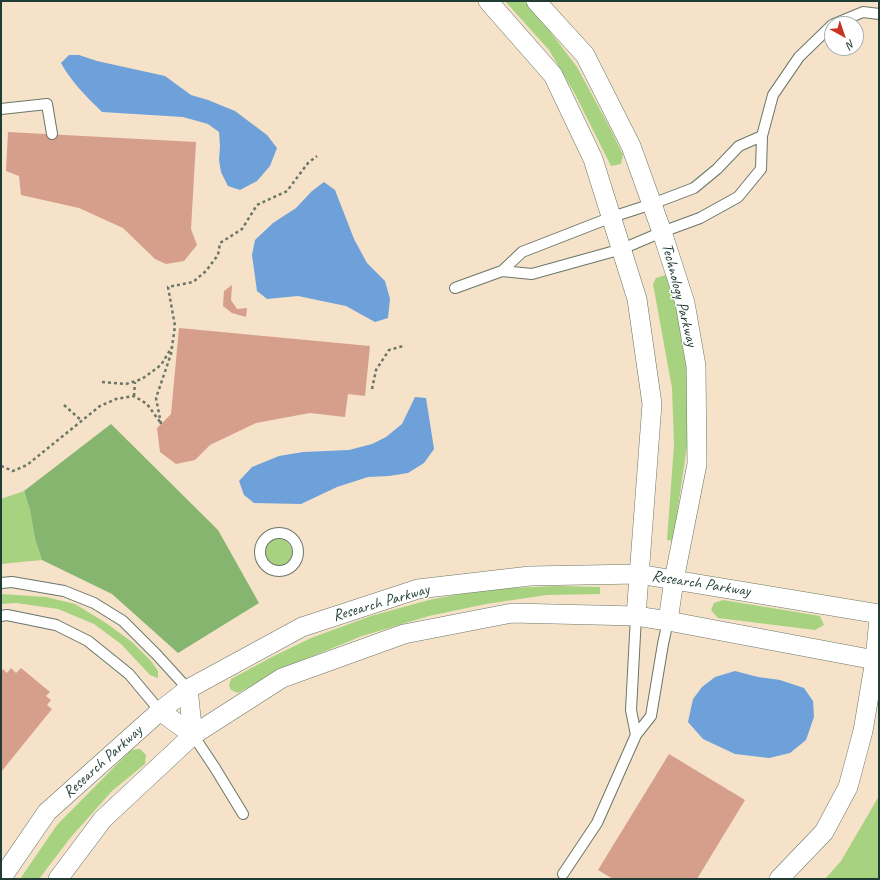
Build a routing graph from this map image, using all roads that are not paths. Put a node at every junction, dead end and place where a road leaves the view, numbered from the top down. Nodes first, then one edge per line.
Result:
1 (488, 1) edge
2 (536, 1) edge
3 (879, 14) edge
4 (854, 16) edge
5 (824, 33) edge
6 (1, 108) edge
7 (52, 134) dead end
8 (762, 136) junction
9 (652, 204) junction
10 (612, 217) junction
11 (662, 232) junction
12 (622, 249) junction
13 (502, 271) junction
14 (456, 288) dead end
15 (638, 574) junction
16 (674, 580) junction
17 (1, 583) edge
18 (879, 614) edge
19 (1, 616) edge
20 (636, 616) junction
21 (879, 619) edge
22 (668, 621) junction
23 (877, 660) edge
24 (188, 689) junction
25 (160, 711) junction
26 (193, 735) junction
27 (636, 735) junction
28 (243, 814) dead end
29 (563, 874) dead end
30 (1, 879) edge
31 (58, 879) edge
32 (779, 879) edge

1 - 10 street
2 - 9 street, Technology Parkway
3 - 4 lane
5 - 8 lane
6 - 7 lane
8 - 9 lane
8 - 11 lane
9 - 10 lane
9 - 11 street, Technology Parkway
10 - 12 street
10 - 13 lane
11 - 12 lane
11 - 16 street, Technology Parkway
12 - 13 lane
12 - 15 street
13 - 14 lane
15 - 16 street, Research Parkway
15 - 20 street
15 - 24 street, Research Parkway
16 - 18 street, Research Parkway
16 - 22 street, Technology Parkway
17 - 24 lane
19 - 25 lane
20 - 22 street
20 - 26 street
20 - 27 lane
21 - 23 street
22 - 23 street
22 - 27 lane
23 - 32 street
24 - 25 street, Research Parkway
24 - 26 street
25 - 26 street
25 - 30 street, Research Parkway
26 - 28 lane
26 - 31 street
27 - 29 lane

